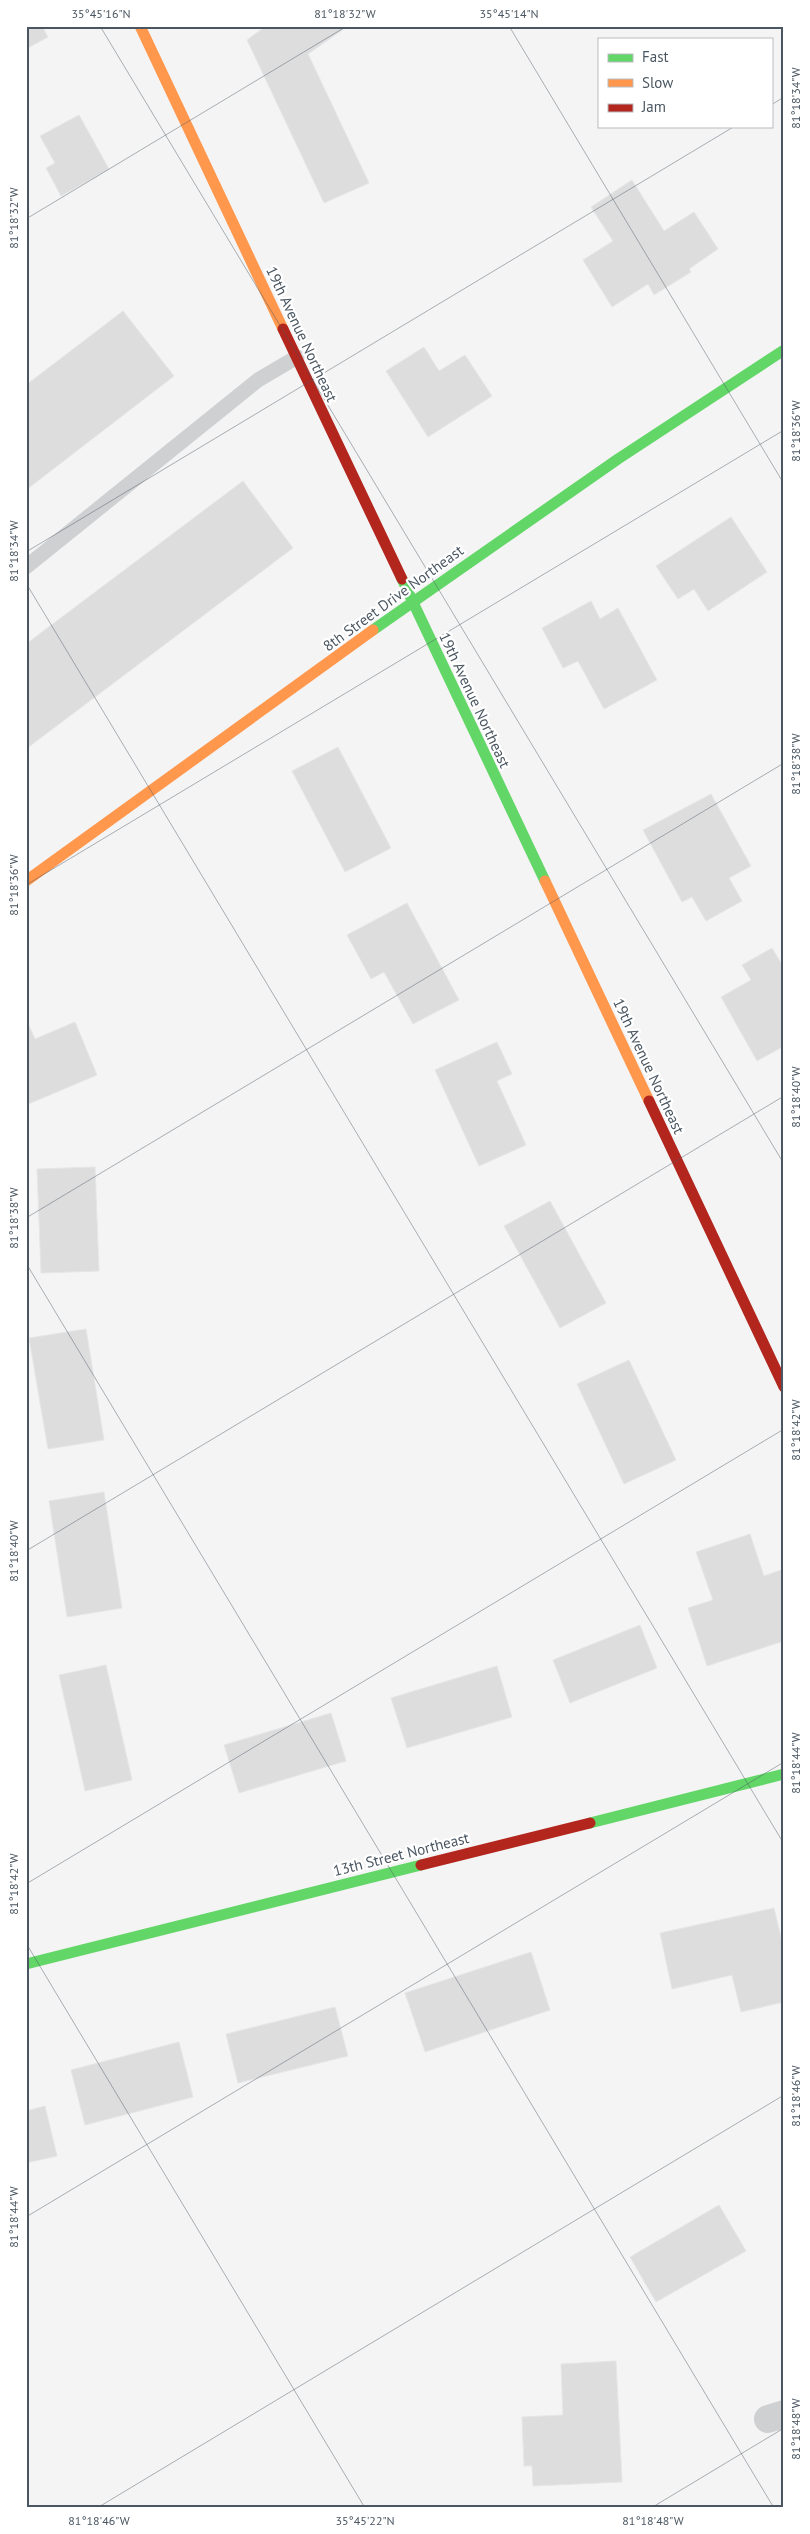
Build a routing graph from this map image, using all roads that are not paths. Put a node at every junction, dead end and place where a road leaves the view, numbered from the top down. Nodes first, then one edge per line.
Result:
1 (140, 26) edge
2 (784, 350) edge
3 (297, 357) junction
4 (26, 567) edge
5 (412, 602) junction
6 (26, 881) edge
7 (784, 1387) edge
8 (784, 1774) edge
9 (26, 1964) edge

1 - 3 street, 19th Avenue Northeast
2 - 5 street, 8th Street Drive Northeast
3 - 4 lane
3 - 5 street, 19th Avenue Northeast
5 - 6 street, 8th Street Drive Northeast
5 - 7 street, 19th Avenue Northeast
8 - 9 street, 13th Street Northeast

